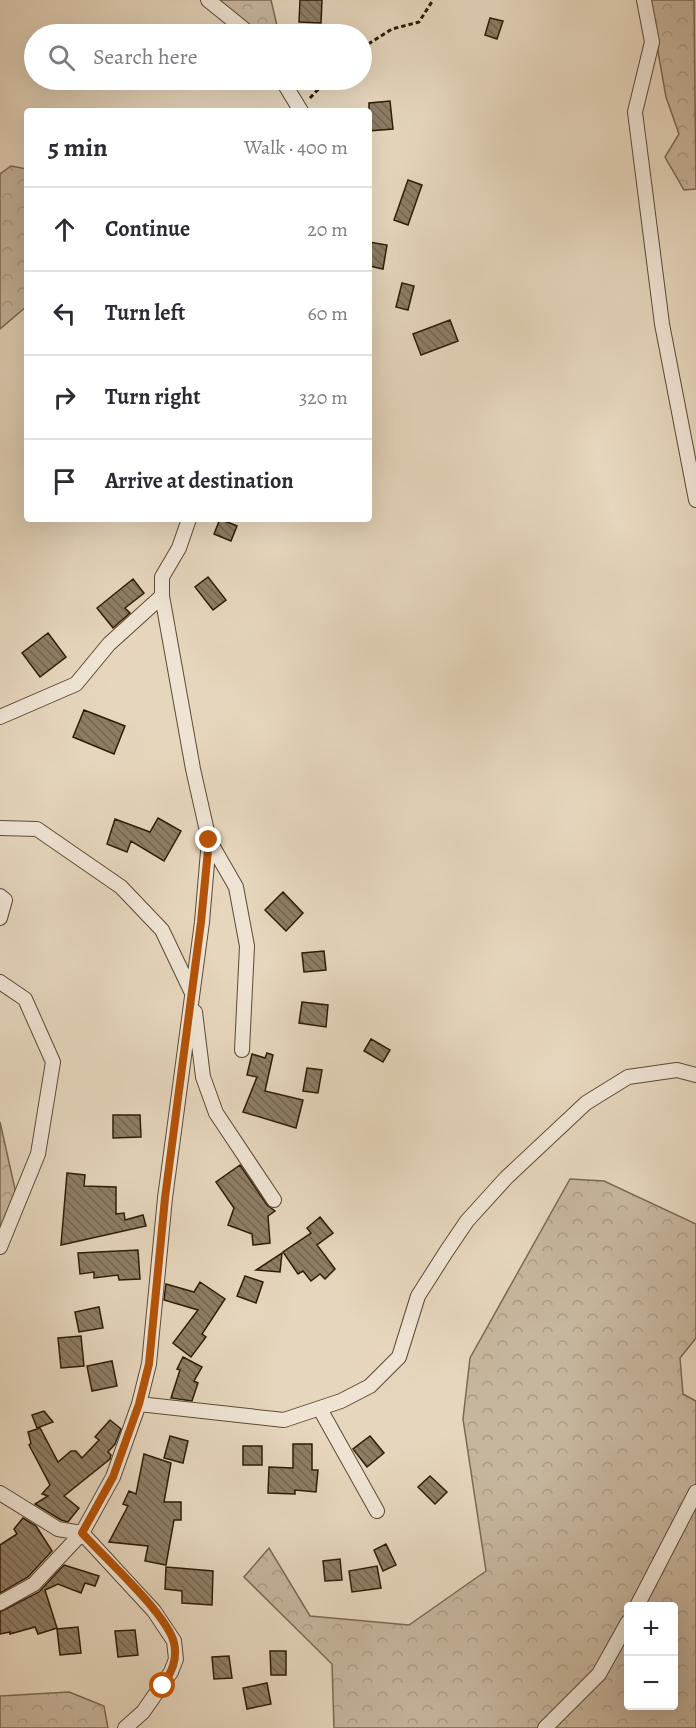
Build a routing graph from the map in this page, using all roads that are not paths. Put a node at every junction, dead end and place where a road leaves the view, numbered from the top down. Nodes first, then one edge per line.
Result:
1 (208, 0) edge
2 (644, 0) edge
3 (238, 24) edge
4 (289, 90) edge
5 (300, 108) edge
6 (696, 500) edge
7 (188, 522) edge
8 (162, 596) junction
9 (0, 717) edge
10 (0, 828) edge
11 (209, 840) junction
12 (0, 896) edge
13 (0, 918) edge
14 (0, 982) edge
15 (192, 993) junction
16 (242, 1050) dead end
17 (696, 1075) edge
18 (274, 1200) dead end
19 (0, 1247) edge
20 (139, 1404) junction
21 (320, 1409) junction
22 (696, 1492) edge
23 (0, 1493) edge
24 (377, 1511) dead end
25 (82, 1533) junction
26 (638, 1602) edge
27 (0, 1603) edge
28 (624, 1629) edge
29 (125, 1728) edge
30 (545, 1728) edge

1 - 3 street
2 - 6 street
4 - 5 street
7 - 8 street
8 - 9 street
8 - 11 street
10 - 15 street
11 - 15 street
11 - 16 street
12 - 13 street
14 - 19 street
15 - 18 street
15 - 20 street
17 - 21 street
20 - 21 street
20 - 25 street
21 - 24 street
22 - 26 street
23 - 25 street
25 - 27 street
25 - 29 street
28 - 30 street

